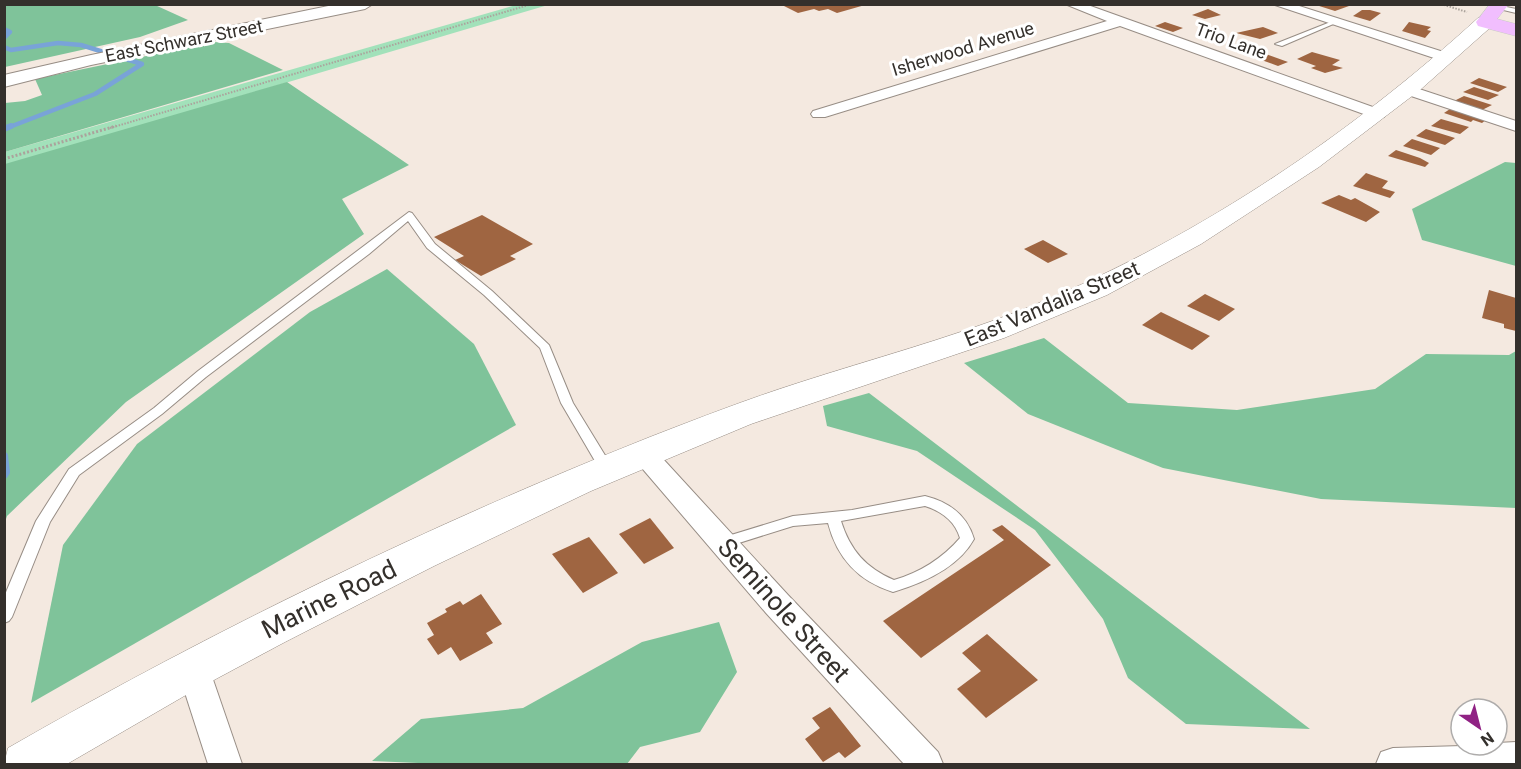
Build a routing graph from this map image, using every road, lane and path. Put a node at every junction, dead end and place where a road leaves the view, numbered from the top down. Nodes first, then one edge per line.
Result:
1 (365, 4) edge
2 (532, 4) edge
3 (1071, 4) edge
4 (1278, 4) edge
5 (1494, 11) edge
6 (1516, 11) edge
7 (1119, 22) junction
8 (1335, 22) junction
9 (1516, 30) edge
10 (1279, 44) dead end
11 (1448, 58) junction
12 (4, 81) edge
13 (1410, 91) junction
14 (819, 114) dead end
15 (1378, 114) junction
16 (1516, 126) edge
17 (4, 159) edge
18 (644, 454) junction
19 (607, 470) junction
20 (832, 517) junction
21 (723, 543) junction
22 (4, 617) edge
23 (193, 668) junction
24 (1516, 758) edge
25 (25, 765) edge
26 (225, 765) edge
27 (926, 765) edge
28 (1393, 765) edge

1 - 12 street, East Schwarz Street
2 - 17 path
3 - 7 street, Trio Lane
4 - 8 street
5 - 6 lane
5 - 9 main road
5 - 11 main road, East Vandalia Street
7 - 14 street, Isherwood Avenue
7 - 15 street, Trio Lane
8 - 10 lane
8 - 11 street
11 - 13 main road, East Vandalia Street
13 - 15 main road, East Vandalia Street
13 - 16 street
15 - 18 main road, East Vandalia Street
18 - 19 main road, Marine Road
18 - 21 street, Seminole Street
19 - 22 lane
19 - 23 main road, Marine Road
20 - 20 lane
20 - 21 lane
21 - 27 street, Seminole Street
23 - 25 main road, Marine Road
23 - 26 street
24 - 28 street

